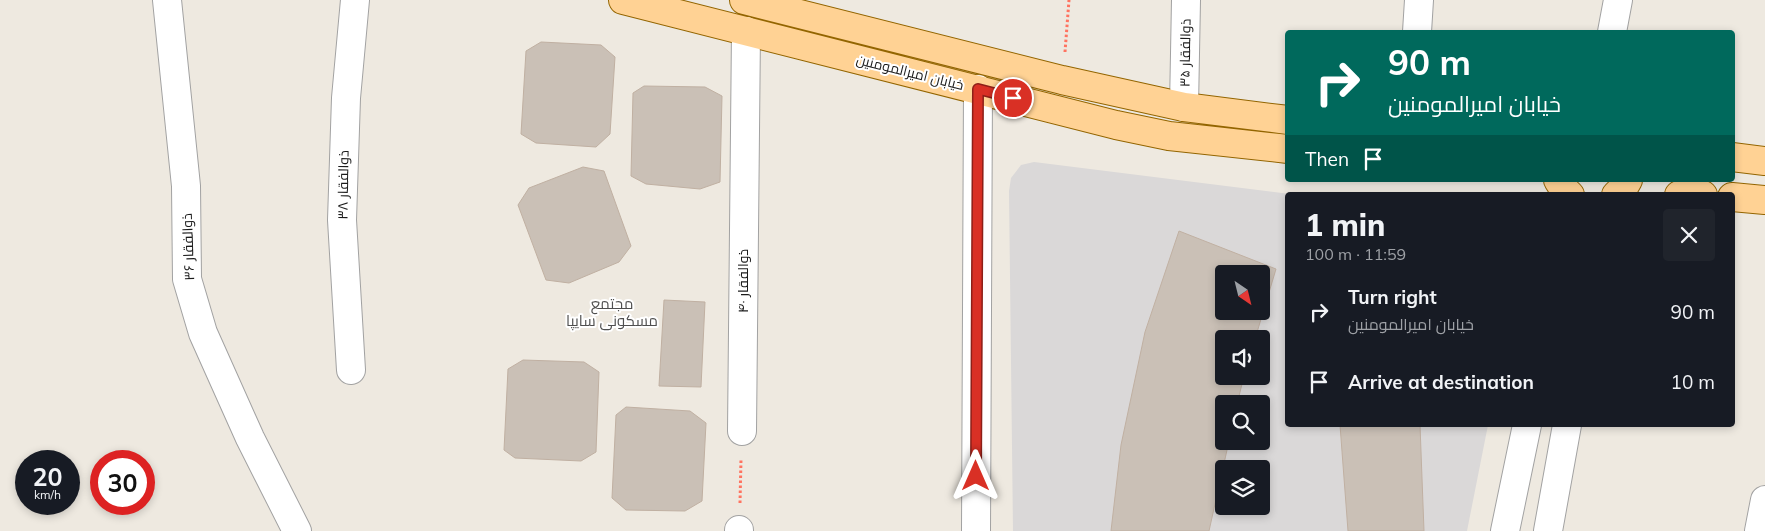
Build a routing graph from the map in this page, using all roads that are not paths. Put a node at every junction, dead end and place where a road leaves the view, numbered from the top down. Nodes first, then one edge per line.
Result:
1 (167, 0) edge
2 (355, 0) edge
3 (622, 0) edge
4 (744, 0) edge
5 (1186, 0) edge
6 (1419, 0) edge
7 (1618, 0) edge
8 (746, 30) junction
9 (1417, 30) edge
10 (1612, 30) edge
11 (978, 89) junction
12 (1184, 107) junction
13 (1285, 120) edge
14 (1285, 149) edge
15 (1735, 157) edge
16 (1765, 161) edge
17 (1627, 182) edge
18 (1619, 192) edge
19 (1735, 197) edge
20 (1765, 200) edge
21 (351, 370) dead end
22 (1526, 427) edge
23 (1567, 427) edge
24 (742, 431) road end
25 (1765, 500) edge
26 (297, 531) edge
27 (976, 531) edge
28 (1504, 531) edge
29 (1548, 531) edge
30 (1759, 531) edge

1 - 26 street, ذوالفقار ۳۶
2 - 21 street, ذوالفقار ۳۸
3 - 8 main road, خیابان امیرالمومنین
4 - 12 main road
5 - 12 street, ذوالفقار ۳۵
6 - 9 street
7 - 10 street
8 - 11 main road, خیابان امیرالمومنین
8 - 24 street, ذوالفقار ۴۰
11 - 14 main road, خیابان امیرالمومنین
11 - 27 street
12 - 13 main road
15 - 16 main road
17 - 18 main road
19 - 20 main road
22 - 28 street
23 - 29 street
25 - 30 street

